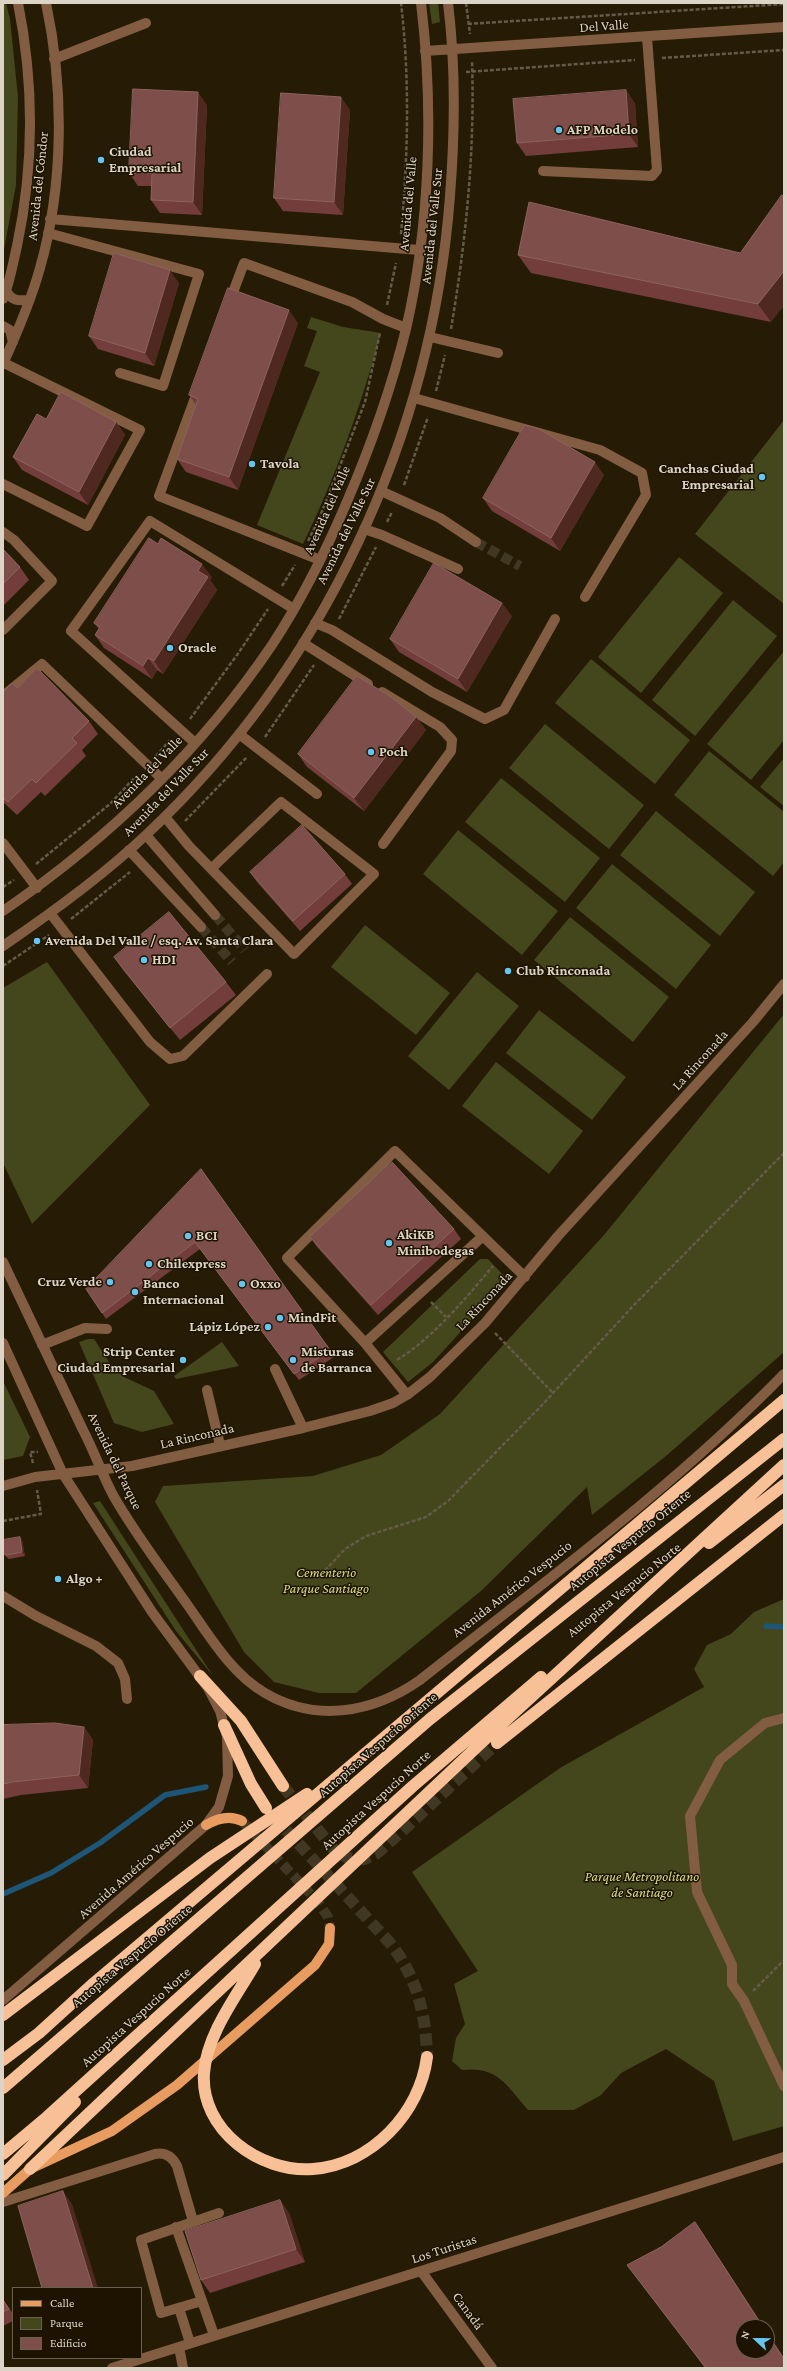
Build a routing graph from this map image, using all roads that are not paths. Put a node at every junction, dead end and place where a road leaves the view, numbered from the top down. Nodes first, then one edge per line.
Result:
1 (18, 3) edge
2 (46, 3) edge
3 (421, 3) edge
4 (448, 3) edge
5 (146, 23) dead end
6 (784, 27) edge
7 (647, 37) junction
8 (452, 50) junction
9 (425, 51) junction
10 (54, 59) junction
11 (543, 171) dead end
12 (50, 219) junction
13 (48, 233) junction
14 (419, 250) junction
15 (5, 294) edge
16 (29, 300) junction
17 (225, 316) edge
18 (3, 326) edge
19 (406, 328) junction
20 (430, 337) junction
21 (13, 342) junction
22 (498, 353) dead end
23 (3, 364) edge
24 (120, 372) dead end
25 (200, 383) edge
26 (414, 398) junction
27 (3, 484) edge
28 (381, 491) junction
29 (364, 529) junction
30 (3, 532) edge
31 (476, 542) tunnel mouth
32 (320, 560) junction
33 (458, 569) dead end
34 (585, 597) dead end
35 (294, 609) junction
36 (556, 619) dead end
37 (315, 623) junction
38 (3, 630) edge
39 (303, 643) junction
40 (3, 696) edge
41 (239, 734) junction
42 (195, 743) junction
43 (162, 779) junction
44 (317, 794) dead end
45 (165, 817) junction
46 (146, 835) junction
47 (3, 843) edge
48 (383, 844) dead end
49 (129, 850) junction
50 (212, 868) junction
51 (37, 888) junction
52 (3, 911) edge
53 (50, 913) junction
54 (215, 915) tunnel mouth
55 (201, 927) tunnel mouth
56 (3, 946) edge
57 (267, 974) dead end
58 (784, 984) edge
59 (483, 1236) junction
60 (3, 1262) edge
61 (525, 1277) junction
62 (107, 1329) dead end
63 (3, 1343) edge
64 (365, 1343) junction
65 (42, 1345) junction
66 (275, 1369) dead end
67 (784, 1374) edge
68 (207, 1390) dead end
69 (406, 1395) junction
70 (784, 1400) edge
71 (303, 1428) junction
72 (784, 1439) edge
73 (220, 1445) junction
74 (784, 1465) edge
75 (102, 1471) junction
76 (63, 1474) junction
77 (784, 1485) edge
78 (3, 1486) edge
79 (784, 1515) edge
80 (3, 1596) edge
81 (227, 1658) joint
82 (200, 1676) junction
83 (127, 1699) dead end
84 (784, 1718) edge
85 (224, 1725) junction
86 (497, 1743) tunnel mouth
87 (340, 1774) junction
88 (283, 1786) tunnel mouth
89 (266, 1808) tunnel mouth
90 (242, 1821) tunnel mouth
91 (206, 1825) junction
92 (330, 1928) tunnel mouth
93 (262, 1953) junction
94 (3, 2000) edge
95 (3, 2015) edge
96 (162, 2015) junction
97 (427, 2057) tunnel mouth
98 (3, 2060) edge
99 (784, 2086) edge
100 (3, 2088) edge
101 (3, 2154) edge
102 (784, 2157) edge
103 (30, 2169) junction
104 (3, 2175) edge
105 (3, 2193) edge
106 (3, 2202) edge
107 (219, 2213) dead end
108 (193, 2221) junction
109 (176, 2227) junction
110 (421, 2271) junction
111 (202, 2301) junction
112 (179, 2308) junction
113 (214, 2335) junction
114 (190, 2343) junction
115 (179, 2347) junction
116 (141, 2359) edge
117 (142, 2359) edge
118 (112, 2368) edge
119 (183, 2368) edge
120 (492, 2368) edge

1 - 15 street, Avenida del Cóndor
2 - 10 street, Avenida del Cóndor
3 - 9 street, Avenida del Valle
4 - 8 street, Avenida del Valle Sur
5 - 10 street
6 - 7 street, Del Valle
7 - 8 street, Del Valle
7 - 11 street
8 - 9 street, Del Valle
8 - 20 street, Avenida del Valle Sur
9 - 14 street, Avenida del Valle
10 - 12 street, Avenida del Cóndor
12 - 13 street, Avenida del Cóndor
12 - 14 street
13 - 16 street, Avenida del Cóndor
13 - 24 street
14 - 19 street, Avenida del Valle
15 - 16 street
16 - 21 street, Avenida del Cóndor
17 - 19 street
18 - 21 street
19 - 32 street, Avenida del Valle
20 - 22 street
20 - 26 street, Avenida del Valle Sur
21 - 23 street, Avenida del Cóndor
23 - 27 street
25 - 32 street
26 - 28 street, Avenida del Valle Sur
26 - 34 street
28 - 29 street, Avenida del Valle Sur
28 - 31 street
29 - 33 street
29 - 37 street, Avenida del Valle Sur
30 - 38 street
32 - 35 street, Avenida del Valle
35 - 42 street, Avenida del Valle
35 - 42 street
36 - 37 street
37 - 39 street, Avenida del Valle Sur
39 - 41 street, Avenida del Valle Sur
39 - 48 street
40 - 43 street
41 - 44 street
41 - 45 street, Avenida del Valle Sur
42 - 43 street, Avenida del Valle
43 - 51 street, Avenida del Valle
45 - 46 street, Avenida del Valle Sur
45 - 50 street
46 - 49 street, Avenida del Valle Sur
46 - 54 street
47 - 51 street
49 - 53 street, Avenida del Valle Sur
49 - 55 street
50 - 50 street
51 - 52 street, Avenida del Valle
53 - 56 street, Avenida del Valle Sur
53 - 57 street
58 - 61 street, La Rinconada
59 - 61 street
59 - 64 street
59 - 64 street
60 - 65 street, Avenida del Parque
61 - 69 street, La Rinconada
62 - 65 street
63 - 76 street
64 - 69 street
65 - 75 street, Avenida del Parque
66 - 71 street
67 - 81 street, Avenida Américo Vespucio
68 - 73 street
69 - 71 street, La Rinconada
70 - 87 highway
71 - 73 street, La Rinconada
72 - 100 highway, Autopista Vespucio Oriente
73 - 75 street, La Rinconada
74 - 93 highway
75 - 76 street, La Rinconada
75 - 81 street, Avenida del Parque
76 - 78 street, La Rinconada
76 - 82 street
77 - 96 highway, Autopista Vespucio Norte
79 - 86 highway
80 - 83 street
82 - 85 street
82 - 88 highway
84 - 99 street
85 - 89 highway
85 - 91 street, Avenida Américo Vespucio
87 - 95 highway
87 - 98 highway
90 - 91 main road
91 - 94 street, Avenida Américo Vespucio
92 - 103 main road
93 - 97 highway
93 - 103 highway
96 - 101 highway, Autopista Vespucio Norte
96 - 104 highway
102 - 110 street, Los Turistas
103 - 105 main road
106 - 108 street
107 - 108 street
108 - 109 street
109 - 111 street
109 - 112 street
110 - 113 street, Los Turistas
110 - 120 street, Canadá
111 - 112 street
111 - 113 street
112 - 114 street
113 - 114 street, Los Turistas
114 - 115 street, Los Turistas
115 - 117 street, Los Turistas
115 - 119 street
116 - 118 street, Los Turistas

